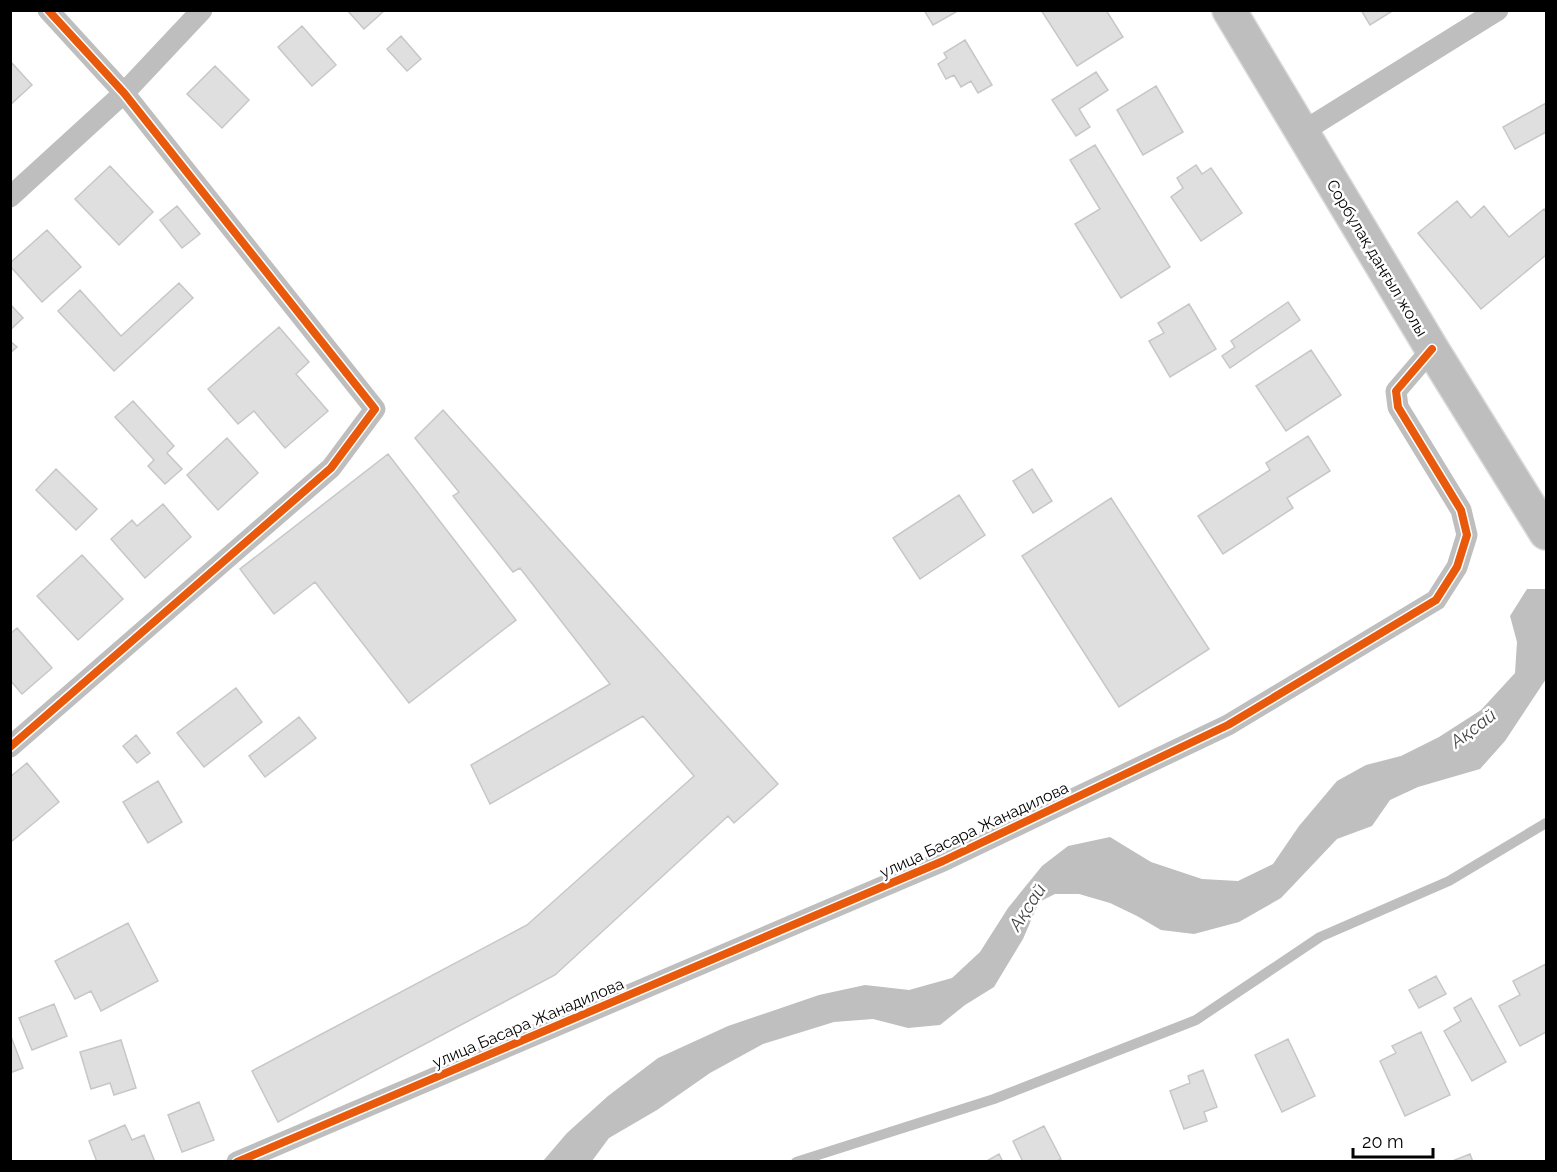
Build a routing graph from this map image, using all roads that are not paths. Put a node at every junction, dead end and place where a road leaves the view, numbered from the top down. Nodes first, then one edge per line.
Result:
1 (48, 10) edge
2 (202, 10) edge
3 (1229, 10) edge
4 (1498, 10) edge
5 (124, 93) junction
6 (1302, 132) junction
7 (10, 197) edge
8 (1432, 349) junction
9 (1546, 532) edge
10 (10, 747) edge
11 (1546, 824) edge
12 (237, 1161) edge
13 (796, 1161) edge

1 - 5 street
2 - 5 street
3 - 6 main road, Сорбұлақ даңғыл жолы
4 - 6 street
5 - 7 street
5 - 10 street
6 - 8 main road, Сорбұлақ даңғыл жолы
8 - 9 main road, Сорбұлақ даңғыл жолы
8 - 12 street, улица Басара Жанадилова
11 - 13 lane

